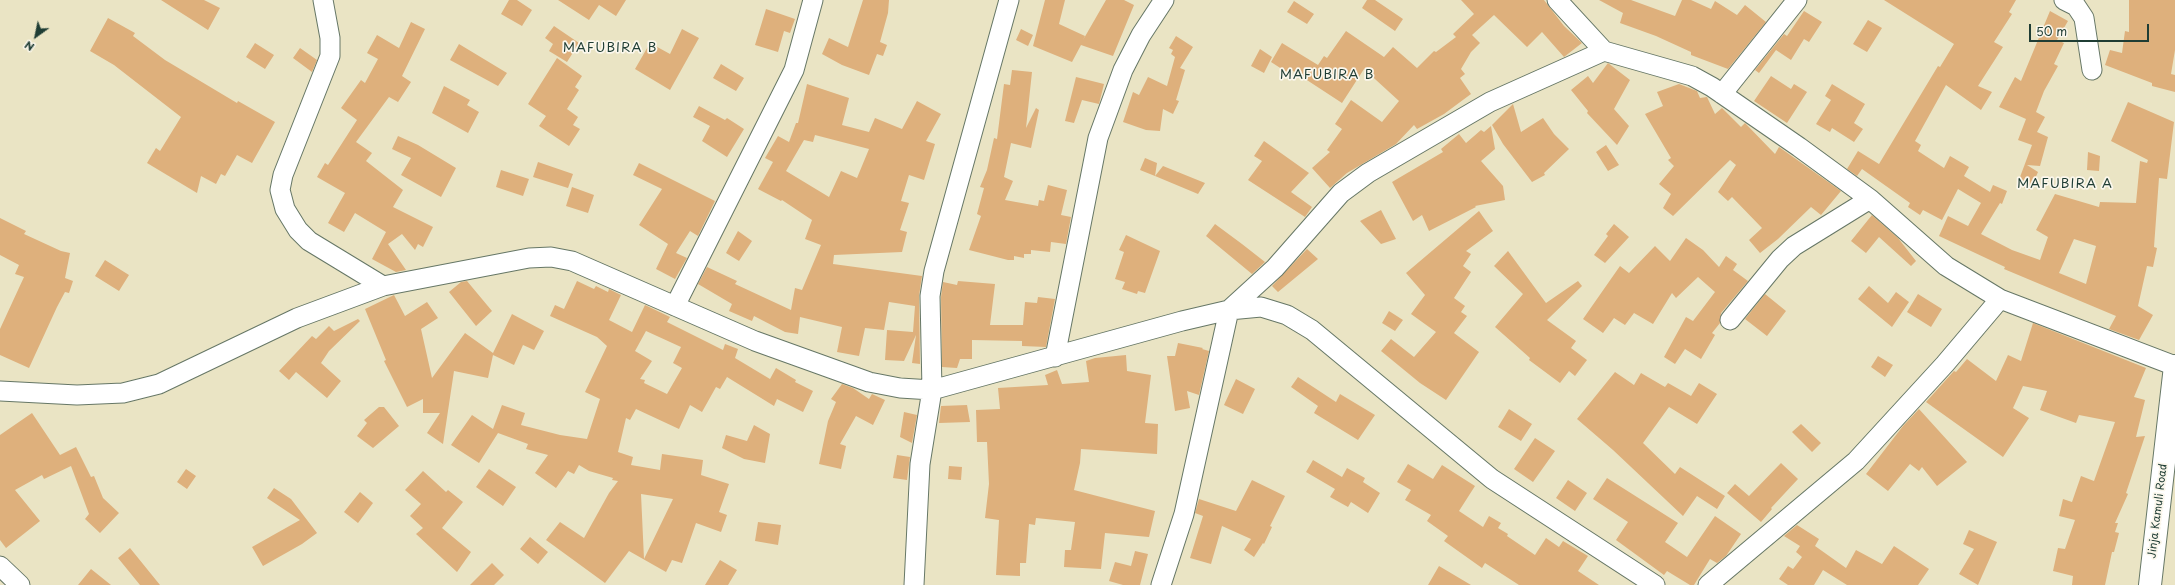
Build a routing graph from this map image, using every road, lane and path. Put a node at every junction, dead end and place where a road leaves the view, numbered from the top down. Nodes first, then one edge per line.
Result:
1 (323, 0) edge
2 (813, 0) edge
3 (1009, 0) edge
4 (1164, 0) edge
5 (1557, 0) edge
6 (1797, 0) edge
7 (2064, 0) edge
8 (1604, 51) junction
9 (2092, 70) dead end
10 (1722, 94) junction
11 (1870, 199) junction
12 (383, 286) junction
13 (2000, 299) junction
14 (675, 306) junction
15 (1229, 310) junction
16 (1730, 320) dead end
17 (1055, 357) junction
18 (2175, 366) edge
19 (932, 390) junction
20 (0, 391) edge
21 (0, 566) edge
22 (1653, 584) edge
23 (20, 585) edge
24 (914, 585) edge
25 (1161, 585) edge
26 (1708, 585) edge
27 (2150, 585) edge

1 - 12 street
2 - 14 street
3 - 19 street
4 - 17 street
5 - 8 street
6 - 10 street
7 - 9 street
8 - 10 street
8 - 15 street
10 - 11 street
11 - 13 street
11 - 16 street
12 - 14 street
12 - 20 street
13 - 18 street
13 - 26 street
14 - 19 street
15 - 17 street
15 - 22 street
15 - 25 street
17 - 19 street
18 - 27 main road, Jinja Kamuli Road
19 - 24 street
21 - 23 street

